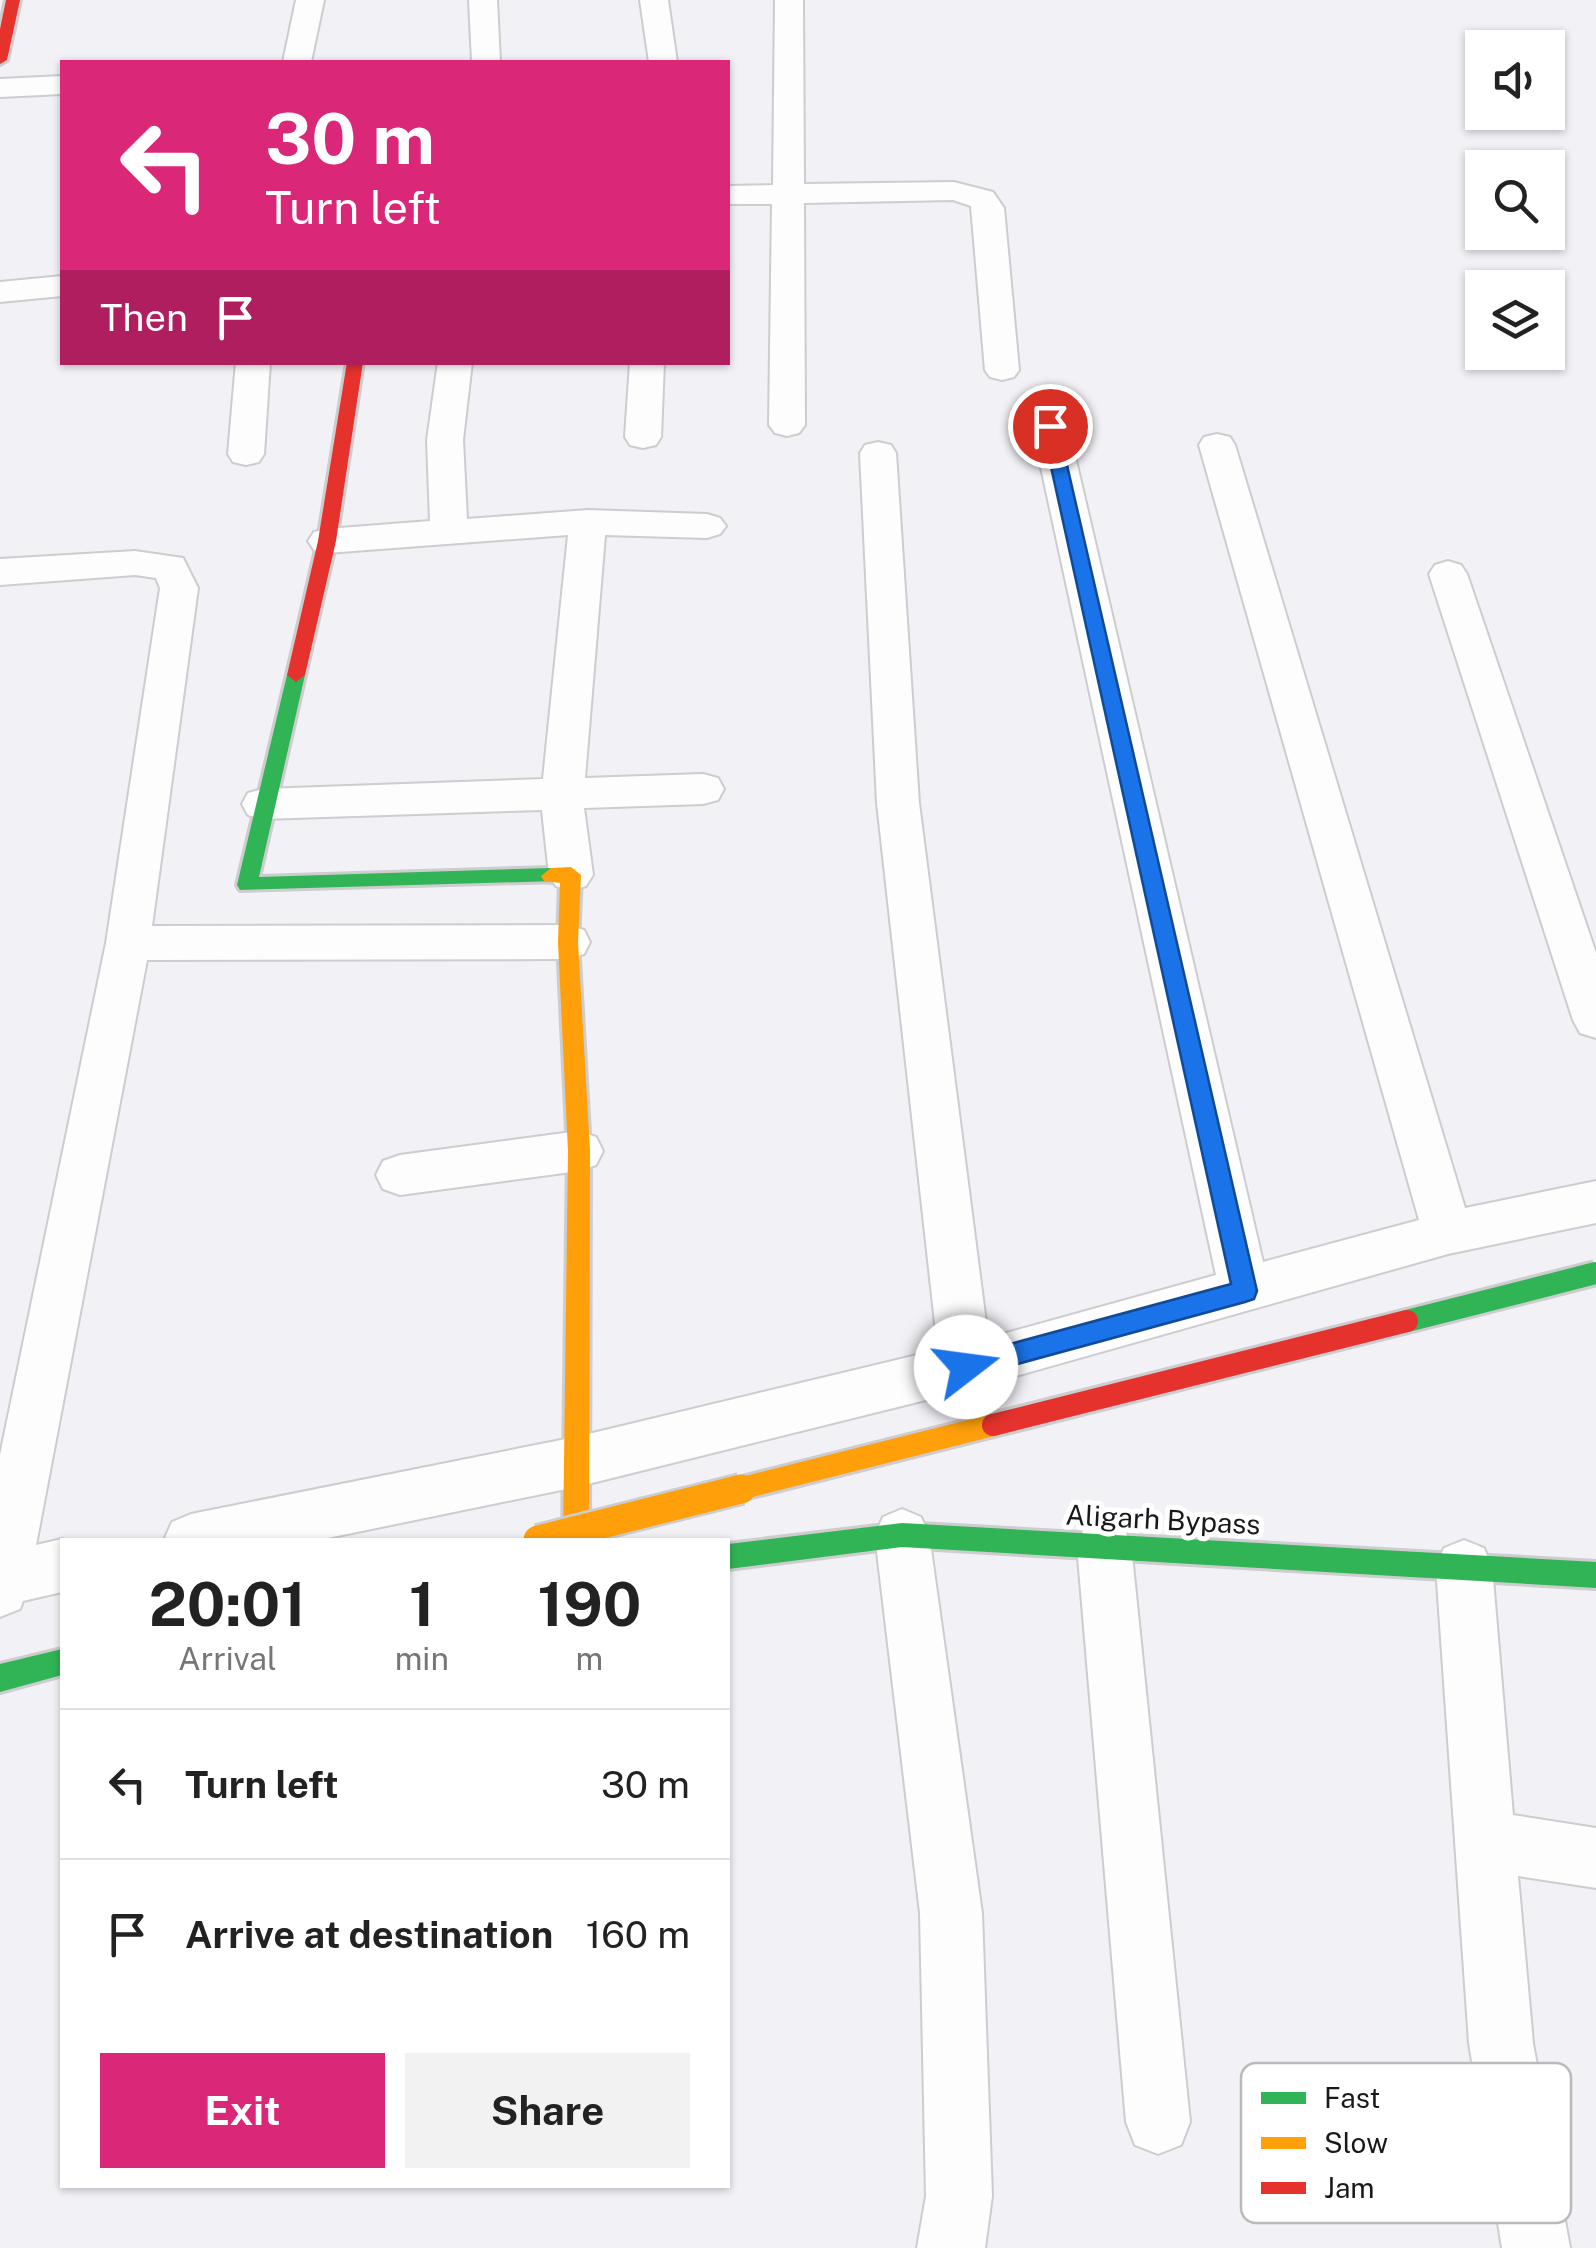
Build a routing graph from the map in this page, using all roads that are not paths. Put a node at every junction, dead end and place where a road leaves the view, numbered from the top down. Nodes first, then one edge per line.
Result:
1 (13, 0) edge
2 (310, 0) edge
3 (483, 0) edge
4 (654, 0) edge
5 (790, 0) edge
6 (0, 60) edge
7 (297, 60) edge
8 (486, 60) edge
9 (663, 60) edge
10 (60, 85) edge
11 (0, 88) edge
12 (788, 194) junction
13 (730, 195) edge
14 (60, 286) edge
15 (0, 292) edge
16 (253, 365) edge
17 (355, 365) edge
18 (455, 365) edge
19 (647, 365) edge
20 (1002, 370) dead end
21 (788, 425) dead end
22 (1050, 426) dead end
23 (643, 437) dead end
24 (1216, 444) dead end
25 (878, 453) dead end
26 (246, 454) dead end
27 (588, 522) junction
28 (707, 526) dead end
29 (449, 530) junction
30 (326, 540) junction
31 (0, 572) edge
32 (1448, 574) dead end
33 (704, 790) dead end
34 (562, 797) junction
35 (263, 804) junction
36 (571, 875) junction
37 (568, 942) junction
38 (128, 944) junction
39 (1596, 1020) edge
40 (579, 1152) junction
41 (400, 1175) dead end
42 (1596, 1202) edge
43 (1448, 1234) junction
44 (1596, 1273) edge
45 (1245, 1291) junction
46 (966, 1367) junction
47 (576, 1462) junction
48 (902, 1535) junction
49 (201, 1538) edge
50 (546, 1538) edge
51 (576, 1538) edge
52 (1104, 1545) junction
53 (730, 1557) edge
54 (60, 1566) edge
55 (1464, 1566) junction
56 (1596, 1575) edge
57 (0, 1578) edge
58 (0, 1590) edge
59 (60, 1654) edge
60 (60, 1663) edge
61 (0, 1664) edge
62 (0, 1678) edge
63 (1485, 1841) junction
64 (1596, 1858) edge
65 (1504, 2063) edge
66 (1158, 2122) dead end
67 (1532, 2223) edge
68 (951, 2248) edge
69 (1536, 2248) edge

1 - 6 street
2 - 7 street
3 - 8 street
4 - 9 street
5 - 12 street
10 - 11 street
12 - 13 street
12 - 20 street
12 - 21 street
14 - 15 street
16 - 26 street
17 - 30 street
18 - 29 street
19 - 23 street
22 - 45 street
24 - 43 street
25 - 46 street
27 - 28 street
27 - 29 street
27 - 34 street
29 - 30 street
30 - 35 street
31 - 38 street
32 - 39 street
33 - 34 street
34 - 35 street
34 - 36 street
35 - 36 street
36 - 37 street
37 - 38 street
37 - 40 street
38 - 57 street
40 - 41 street
40 - 47 street
42 - 43 street
43 - 45 street
44 - 50 street, bridge
45 - 46 street
46 - 47 street
47 - 49 street
47 - 51 street
48 - 52 street, Aligarh Bypass
48 - 53 street, Aligarh Bypass
48 - 68 street
52 - 55 street, Aligarh Bypass
52 - 66 street
54 - 57 street
55 - 56 street, Aligarh Bypass
55 - 63 street
57 - 58 street
59 - 61 street
60 - 62 street
63 - 64 street
63 - 65 street
67 - 69 street

